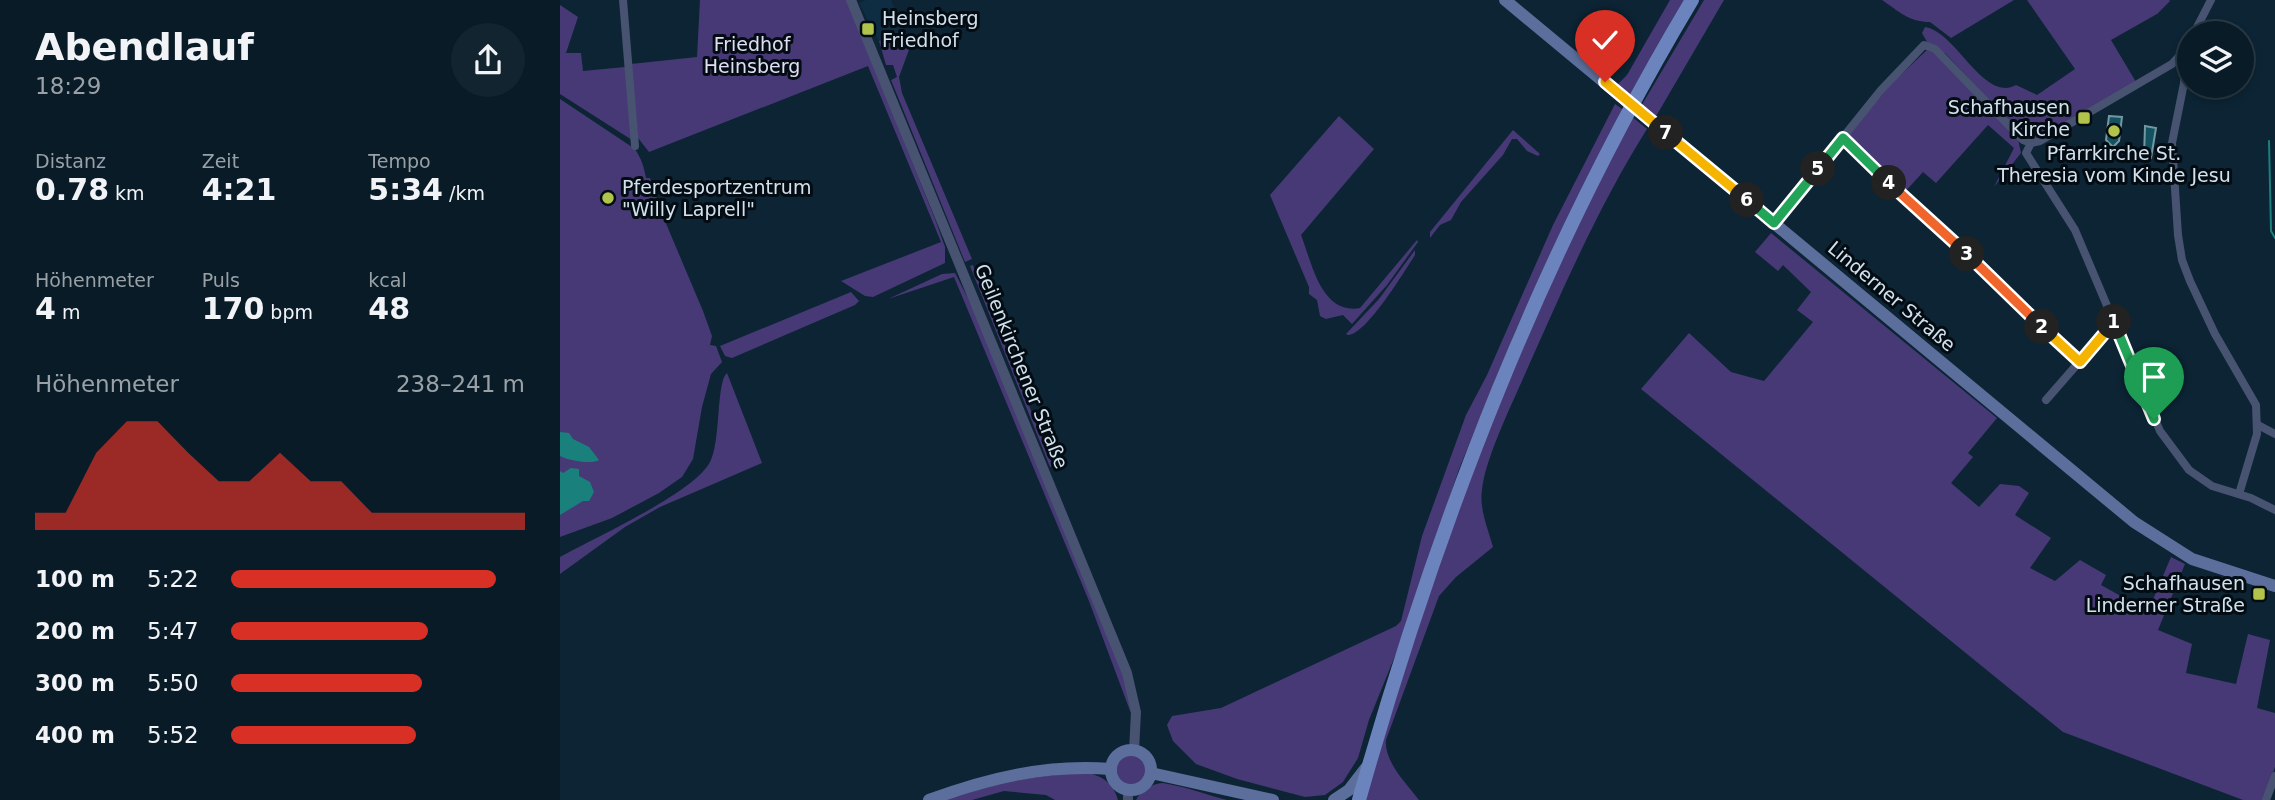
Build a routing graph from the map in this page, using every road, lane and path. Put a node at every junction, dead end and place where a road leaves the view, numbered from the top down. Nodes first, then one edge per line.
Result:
1 (623, 0) edge
2 (851, 0) edge
3 (1505, 0) edge
4 (1692, 0) edge
5 (2211, 0) edge
6 (2200, 21) edge
7 (2177, 58) edge
8 (2181, 98) edge
9 (1843, 138) junction
10 (2031, 143) junction
11 (635, 146) dead end
12 (1774, 223) junction
13 (2114, 322) junction
14 (2080, 362) junction
15 (2046, 400) dead end
16 (2258, 425) junction
17 (2275, 435) edge
18 (2239, 494) junction
19 (2275, 510) edge
20 (2275, 586) edge
21 (1134, 751) junction
22 (1370, 761) junction
23 (1111, 769) junction
24 (1151, 773) junction
25 (2275, 776) edge
26 (1128, 795) edge
27 (929, 800) edge
28 (1273, 800) edge
29 (1334, 800) edge
30 (1359, 800) edge
31 (2266, 800) edge

1 - 11 street
2 - 21 street, Geilenkirchener Straße
3 - 12 main road, Linderner Straße
4 - 22 main road
5 - 6 street
7 - 10 street
8 - 16 street
9 - 10 street
9 - 12 street
9 - 14 street
10 - 13 street
12 - 20 main road, Linderner Straße
13 - 14 street
13 - 18 street
14 - 15 street
16 - 17 street
16 - 18 street
18 - 19 street
21 - 23 main road
21 - 24 main road
22 - 29 main road
22 - 30 main road
23 - 26 main road
23 - 27 main road
24 - 26 main road
24 - 28 main road
25 - 31 street

